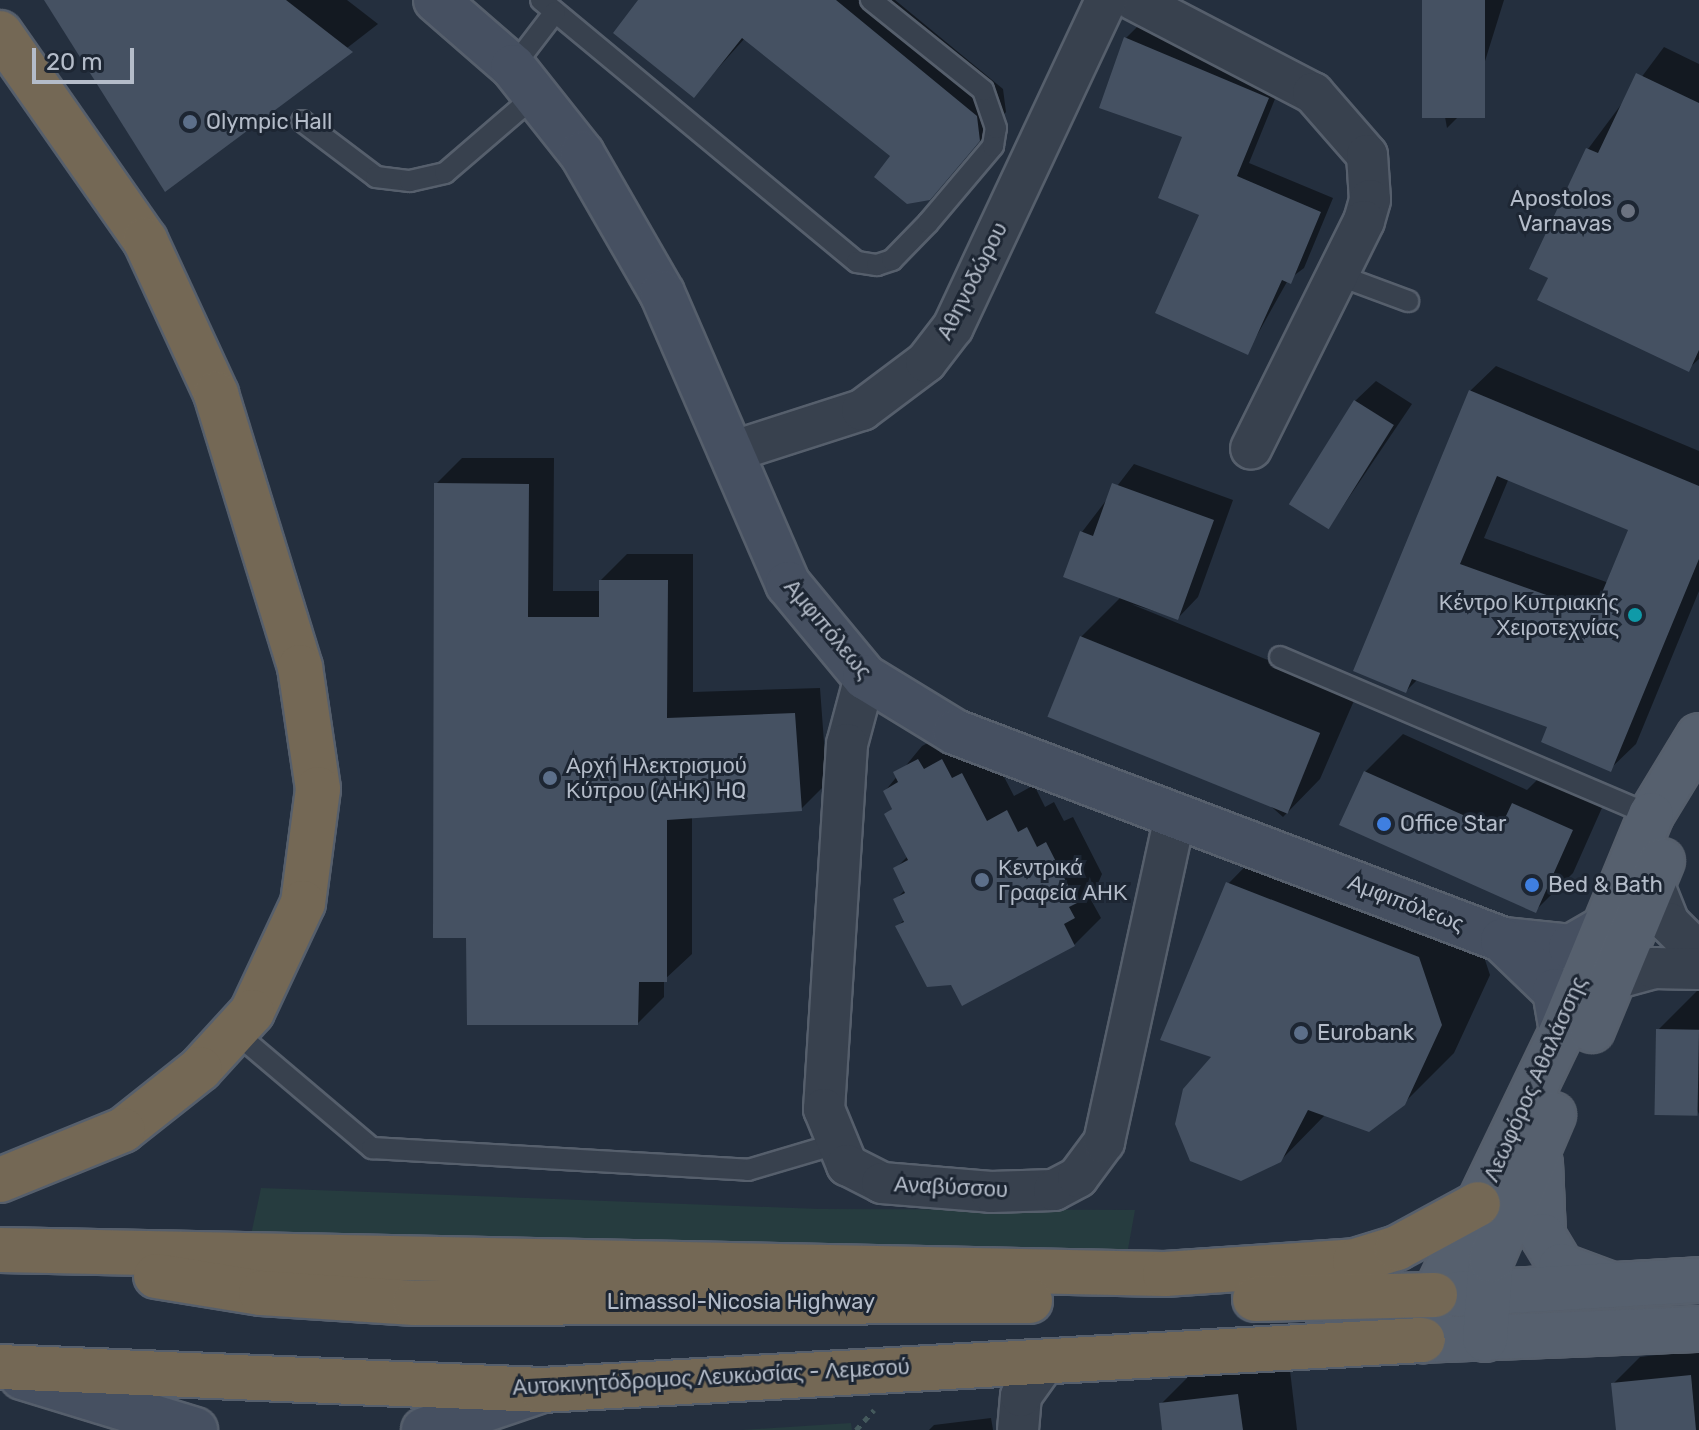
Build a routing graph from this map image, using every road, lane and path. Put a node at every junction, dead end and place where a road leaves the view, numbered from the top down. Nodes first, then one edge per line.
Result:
1 (436, 0) edge
2 (871, 0) edge
3 (1106, 0) edge
4 (1134, 0) edge
5 (548, 6) edge
6 (0, 33) edge
7 (525, 80) junction
8 (302, 121) dead end
9 (1338, 275) junction
10 (1408, 301) dead end
11 (1251, 449) dead end
12 (731, 452) junction
13 (1280, 657) dead end
14 (865, 677) junction
15 (1699, 736) edge
16 (1699, 775) edge
17 (1175, 815) junction
18 (1651, 815) junction
19 (1653, 883) junction
20 (1600, 930) junction
21 (1503, 940) junction
22 (1699, 953) edge
23 (1699, 969) edge
24 (1614, 979) junction
25 (1562, 1031) junction
26 (235, 1032) junction
27 (1541, 1141) junction
28 (836, 1144) junction
29 (0, 1180) edge
30 (1478, 1204) junction
31 (0, 1250) edge
32 (1699, 1280) edge
33 (1615, 1286) junction
34 (1485, 1293) junction
35 (1435, 1295) junction
36 (1699, 1329) edge
37 (1485, 1339) junction
38 (1423, 1340) junction
39 (1046, 1361) junction
40 (0, 1369) edge
41 (542, 1390) junction
42 (882, 1397) dead end
43 (1017, 1426) edge
44 (195, 1430) edge
45 (424, 1430) edge
46 (856, 1430) edge

1 - 7 street, Αμφιπόλεως
2 - 5 lane
3 - 12 street, Αθηνοδώρου
4 - 9 street
5 - 7 lane
6 - 26 highway
7 - 8 lane
7 - 12 street, Αμφιπόλεως
9 - 10 lane
9 - 11 street
12 - 14 street, Αμφιπόλεως
13 - 18 lane
14 - 17 street, Αμφιπόλεως
14 - 28 street, Αναβύσσου
15 - 18 main road, Λεωφόρος Αθαλάσσης
16 - 19 main road, Λεωφόρος Αθαλάσσης
17 - 21 street, Αμφιπόλεως
17 - 28 street, Αναβύσσου
18 - 20 main road, Λεωφόρος Αθαλάσσης
19 - 22 street
19 - 24 main road, Λεωφόρος Αθαλάσσης
20 - 21 street, Αμφιπόλεως
20 - 25 main road, Λεωφόρος Αθαλάσσης
21 - 25 street, Αμφιπόλεως
23 - 24 street
24 - 27 main road, Λεωφόρος Αθαλάσσης
25 - 30 main road, Λεωφόρος Αθαλάσσης
26 - 28 lane
26 - 29 highway
27 - 33 main road
27 - 34 main road, Λεωφόρος Αθαλάσσης
30 - 31 highway
30 - 35 main road, Λεωφόρος Αθαλάσσης
31 - 35 highway, Limassol-Nicosia Highway
32 - 33 main road, Limassol-Nicosia Highway
33 - 34 main road, Limassol-Nicosia Highway
34 - 35 main road, Limassol-Nicosia Highway
34 - 37 main road, Λεωφόρος Αθαλάσσης
35 - 38 main road, Λεωφόρος Αθαλάσσης
36 - 37 main road
37 - 38 main road
38 - 39 highway, Αυτοκινητόδρομος Λευκωσίας - Λεμεσού
39 - 41 highway, Αυτοκινητόδρομος Λευκωσίας - Λεμεσού
39 - 43 street
40 - 41 highway, Αυτοκινητόδρομος Λευκωσίας - Λεμεσού
40 - 44 street
41 - 45 street
42 - 46 path

